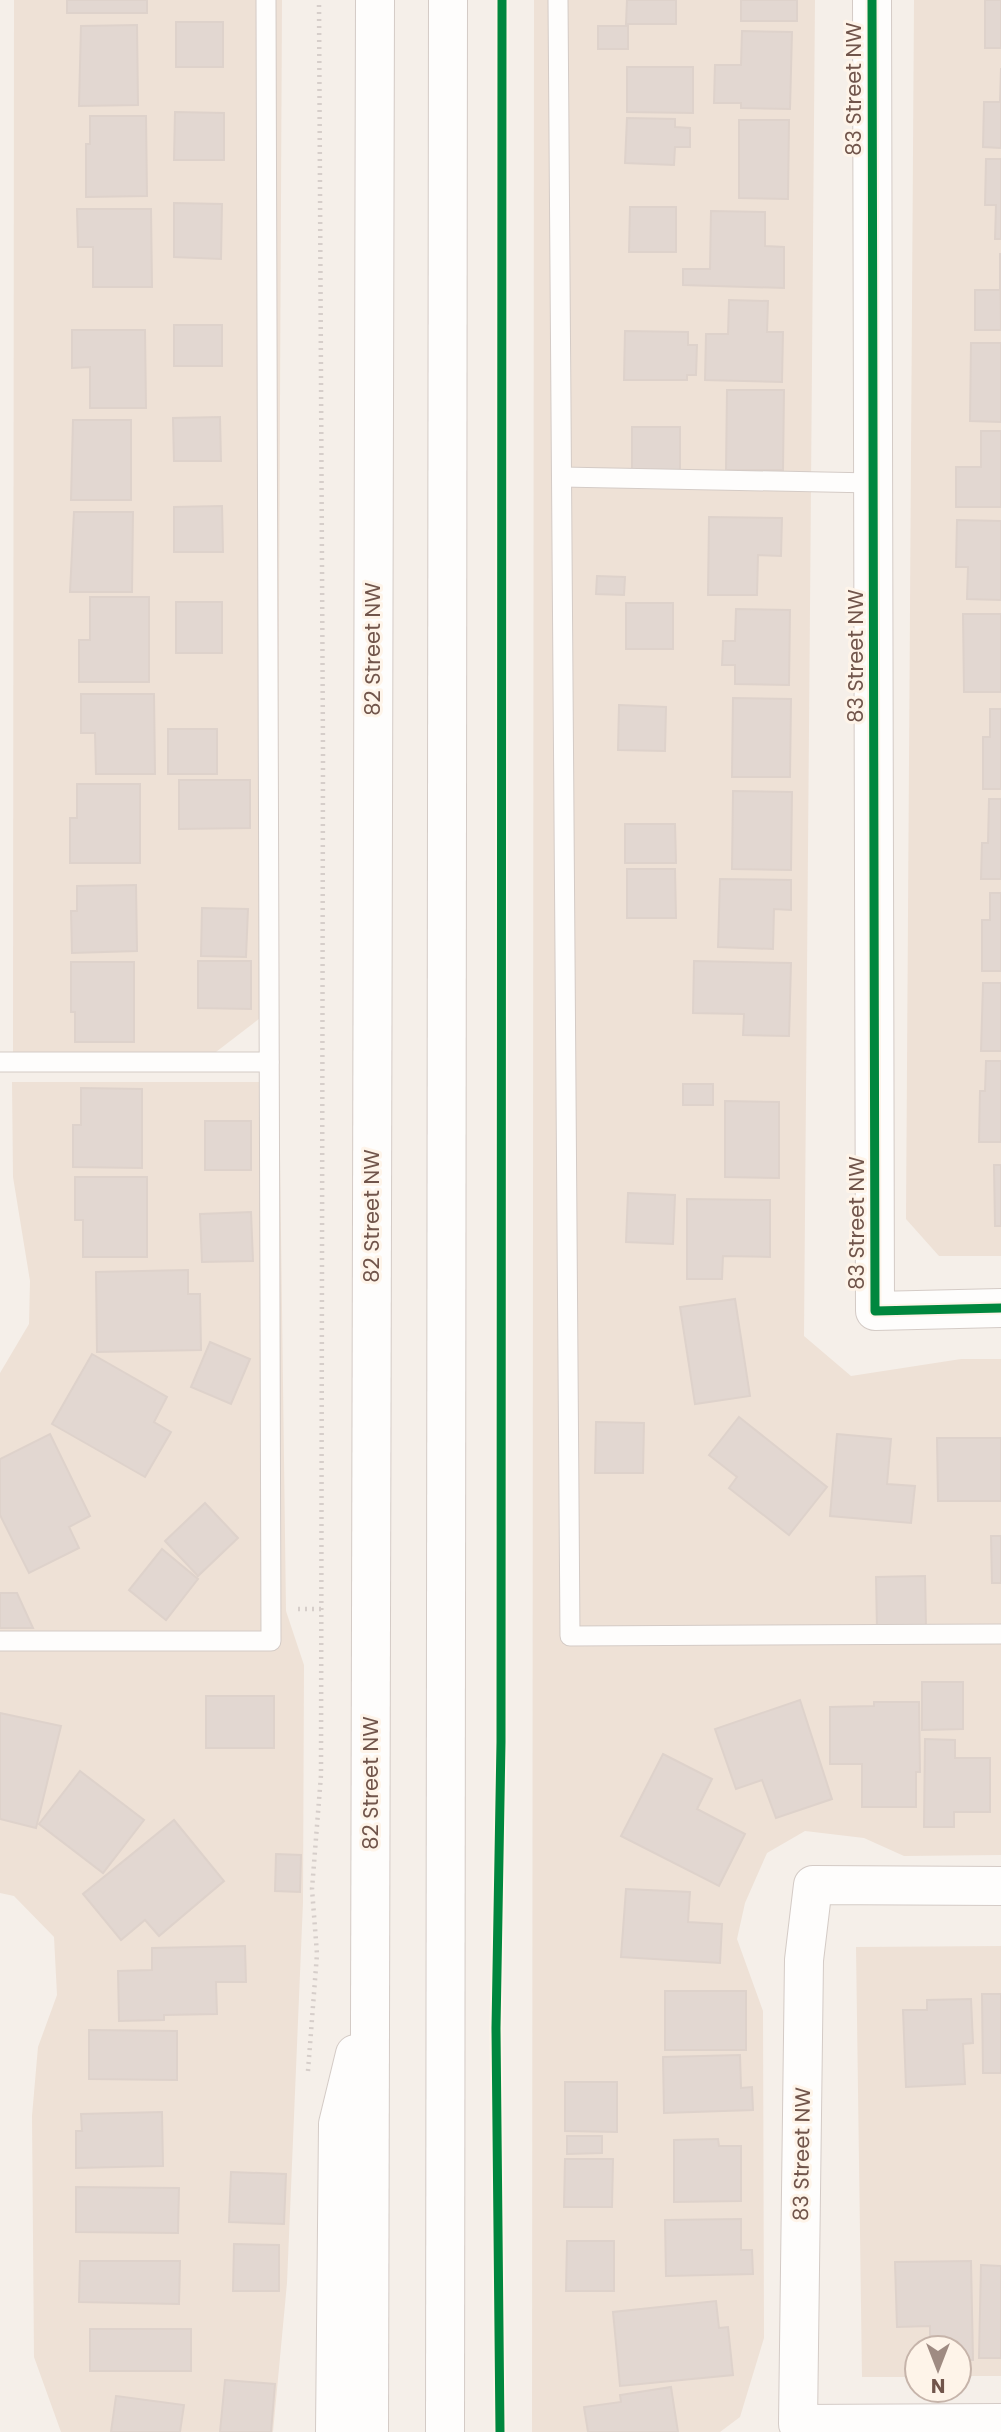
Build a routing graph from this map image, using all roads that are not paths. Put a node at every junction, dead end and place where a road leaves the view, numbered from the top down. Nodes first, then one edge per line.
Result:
1 (266, 0) edge
2 (375, 0) edge
3 (448, 0) edge
4 (558, 0) edge
5 (872, 0) edge
6 (562, 477) junction
7 (873, 483) junction
8 (0, 1062) edge
9 (269, 1062) junction
10 (1001, 1308) edge
11 (1001, 1634) edge
12 (0, 1641) edge
13 (1001, 1886) edge
14 (370, 1995) junction
15 (1001, 2423) edge
16 (335, 2432) edge
17 (369, 2432) edge
18 (445, 2432) edge

1 - 9 lane
2 - 14 main road, 82 Street NW
3 - 18 main road
4 - 6 lane
5 - 7 main road, 83 Street NW
6 - 7 lane
6 - 11 lane
7 - 10 main road, 83 Street NW
8 - 9 lane
9 - 12 lane
13 - 15 main road, 83 Street NW
14 - 16 main road
14 - 17 main road, 82 Street NW

